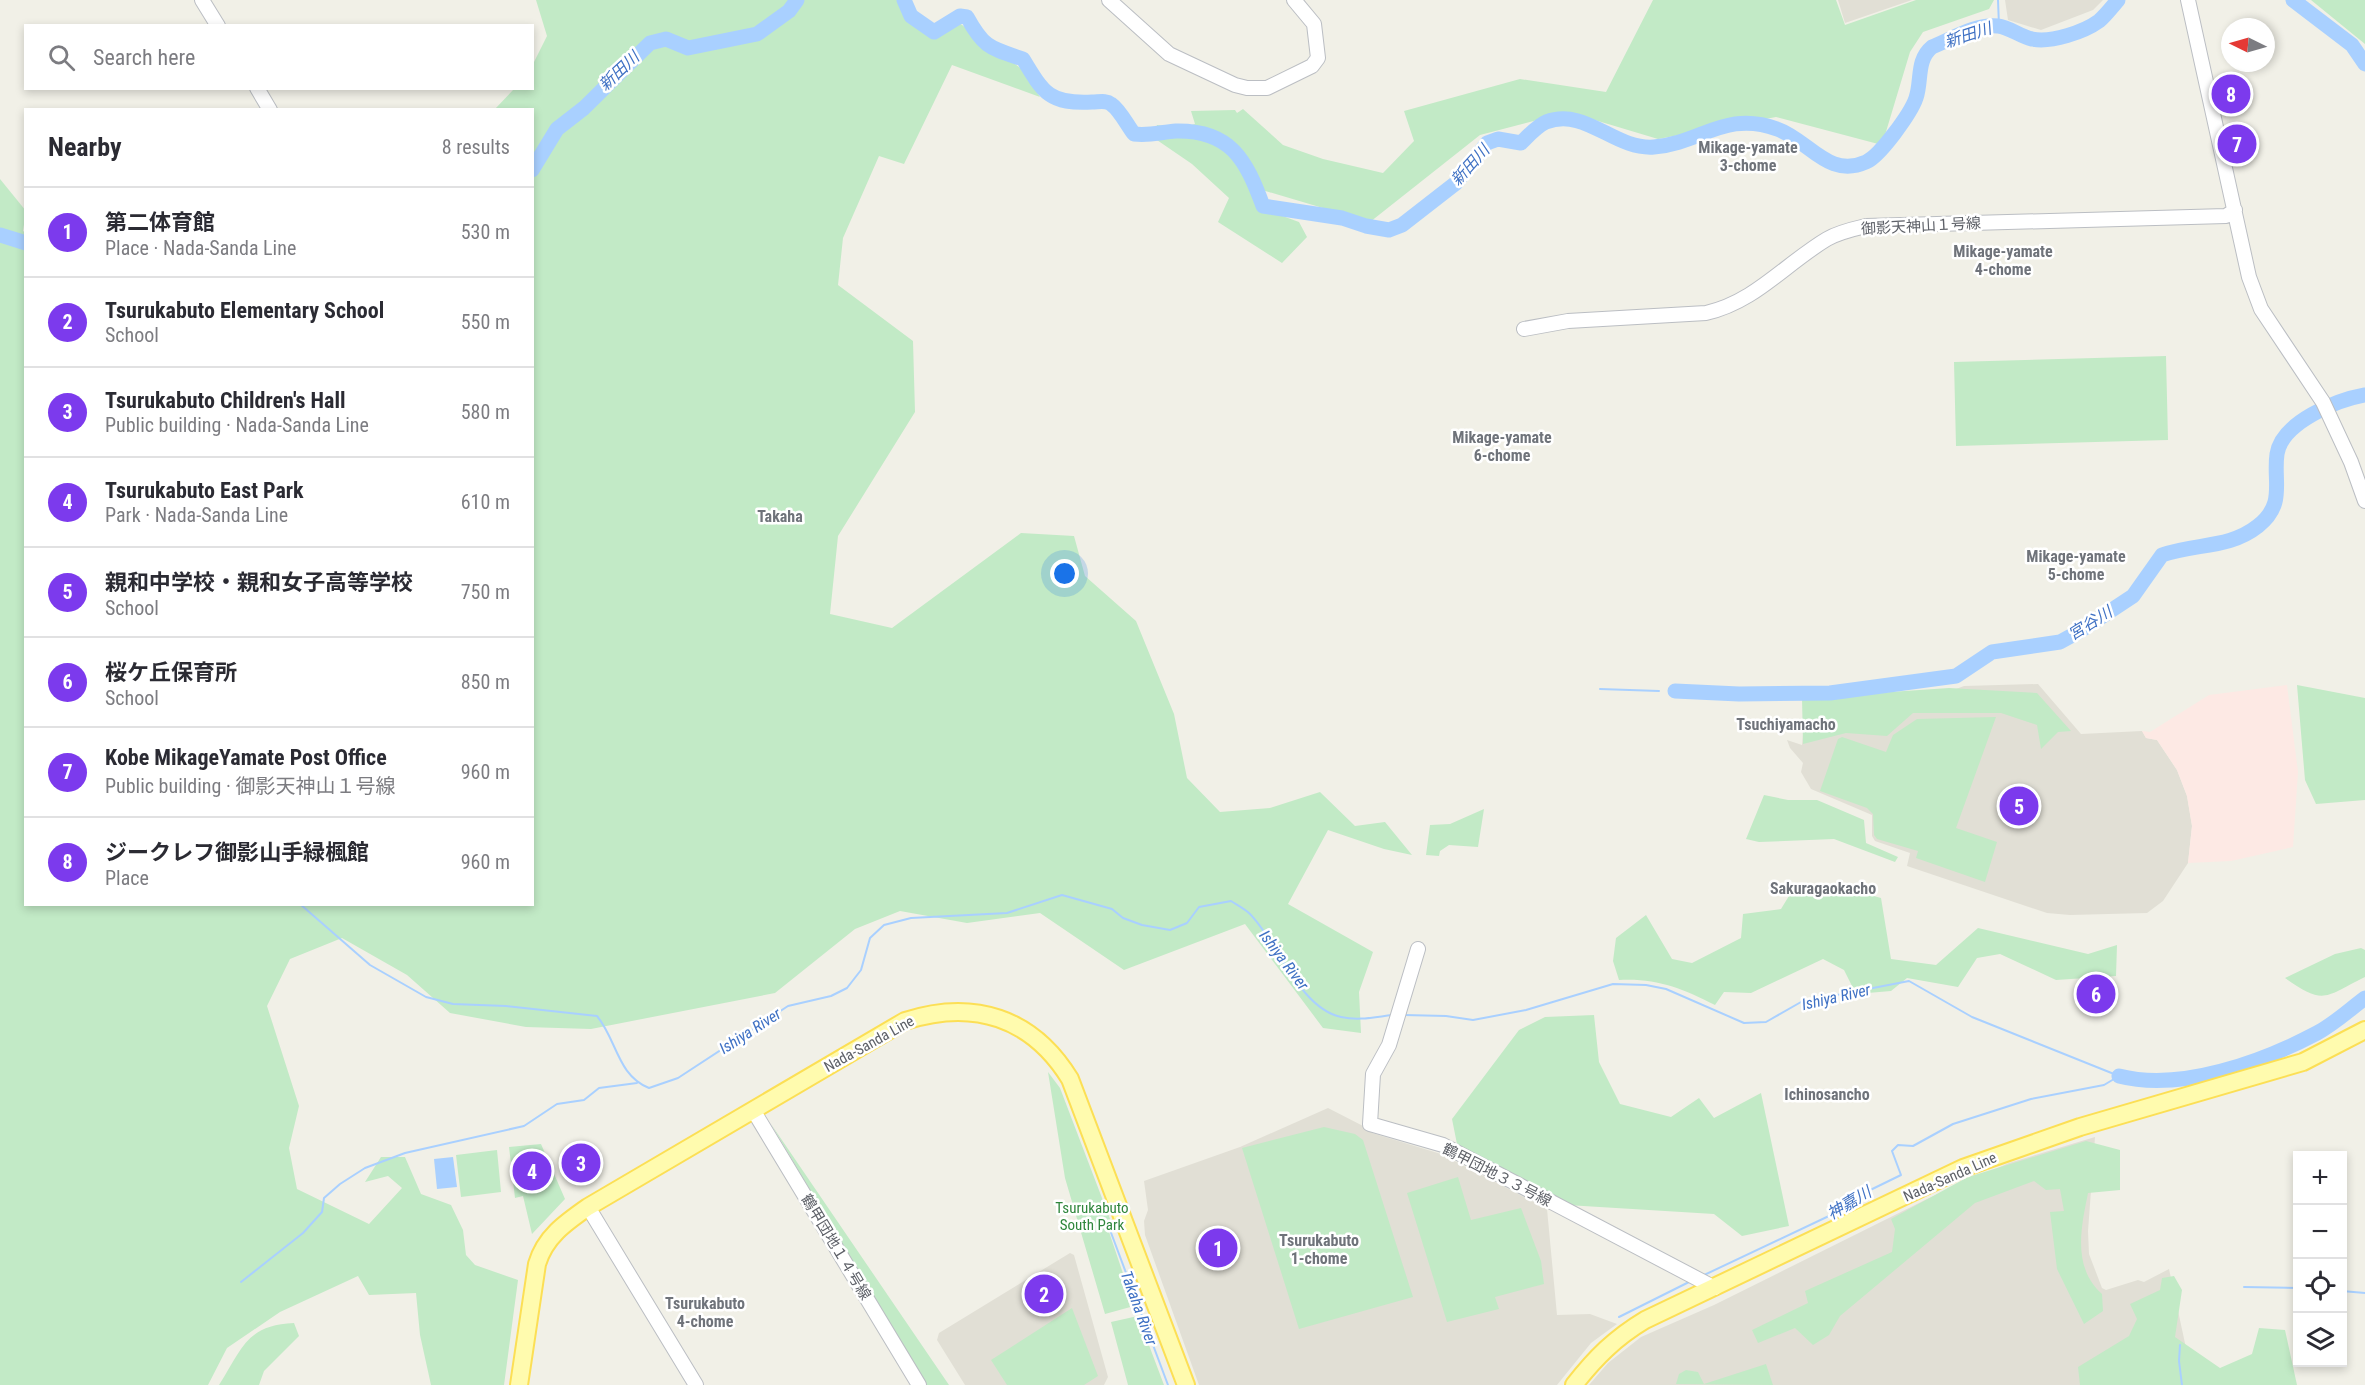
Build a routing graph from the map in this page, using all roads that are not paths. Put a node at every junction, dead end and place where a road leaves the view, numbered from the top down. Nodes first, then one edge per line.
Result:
1 (202, 0) edge
2 (1109, 0) edge
3 (1294, 0) edge
4 (2188, 0) edge
5 (217, 24) edge
6 (258, 90) edge
7 (269, 108) edge
8 (2235, 210) junction
9 (1524, 329) dead end
10 (2365, 501) edge
11 (1418, 949) dead end
12 (2364, 1028) edge
13 (753, 1110) junction
14 (588, 1207) junction
15 (1709, 1285) junction
16 (519, 1385) edge
17 (696, 1385) edge
18 (919, 1385) edge
19 (1186, 1385) edge
20 (1574, 1385) edge

1 - 5 street
2 - 3 street
4 - 8 street
6 - 7 street
8 - 9 street, 御影天神山１号線
8 - 10 street
11 - 15 street, 鶴甲団地３３号線
12 - 15 main road, Nada-Sanda Line
13 - 14 main road, Nada-Sanda Line
13 - 18 street, 鶴甲団地１４号線
13 - 19 main road, Nada-Sanda Line
14 - 16 main road, Nada-Sanda Line
14 - 17 street
15 - 20 main road, Nada-Sanda Line

